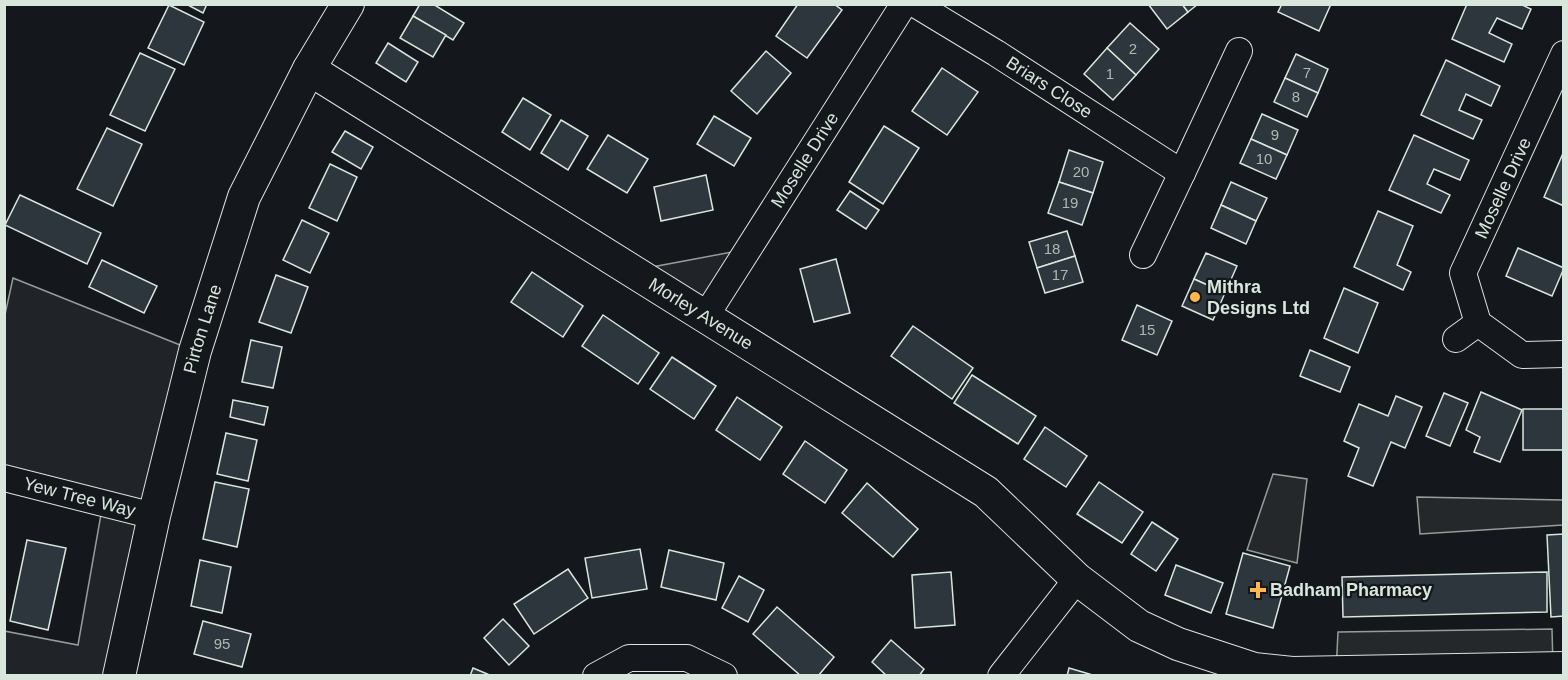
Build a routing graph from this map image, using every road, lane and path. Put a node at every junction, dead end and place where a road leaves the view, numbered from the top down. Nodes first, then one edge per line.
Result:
1 (348, 4) edge
2 (904, 4) edge
3 (915, 4) edge
4 (1239, 51) dead end
5 (1563, 54) edge
6 (309, 69) junction
7 (1182, 173) junction
8 (1143, 255) dead end
9 (705, 317) junction
10 (1478, 323) junction
11 (1456, 339) dead end
12 (1563, 354) edge
13 (4, 478) edge
14 (154, 516) junction
15 (1077, 579) junction
16 (1563, 668) edge
17 (1253, 672) edge
18 (119, 675) edge
19 (596, 675) edge
20 (723, 675) edge
21 (1001, 675) edge

1 - 6 street, Pirton Lane
2 - 9 street, Moselle Drive
3 - 7 street, Briars Close
4 - 7 street
5 - 10 street, Moselle Drive
6 - 9 street, Morley Avenue
6 - 14 street, Pirton Lane
7 - 8 street
9 - 15 street, Morley Avenue
10 - 11 street
10 - 12 street
13 - 14 street, Yew Tree Way
14 - 18 street, Pirton Lane
15 - 17 street, Morley Avenue
15 - 21 street
16 - 17 street, Morley Avenue
19 - 20 street

